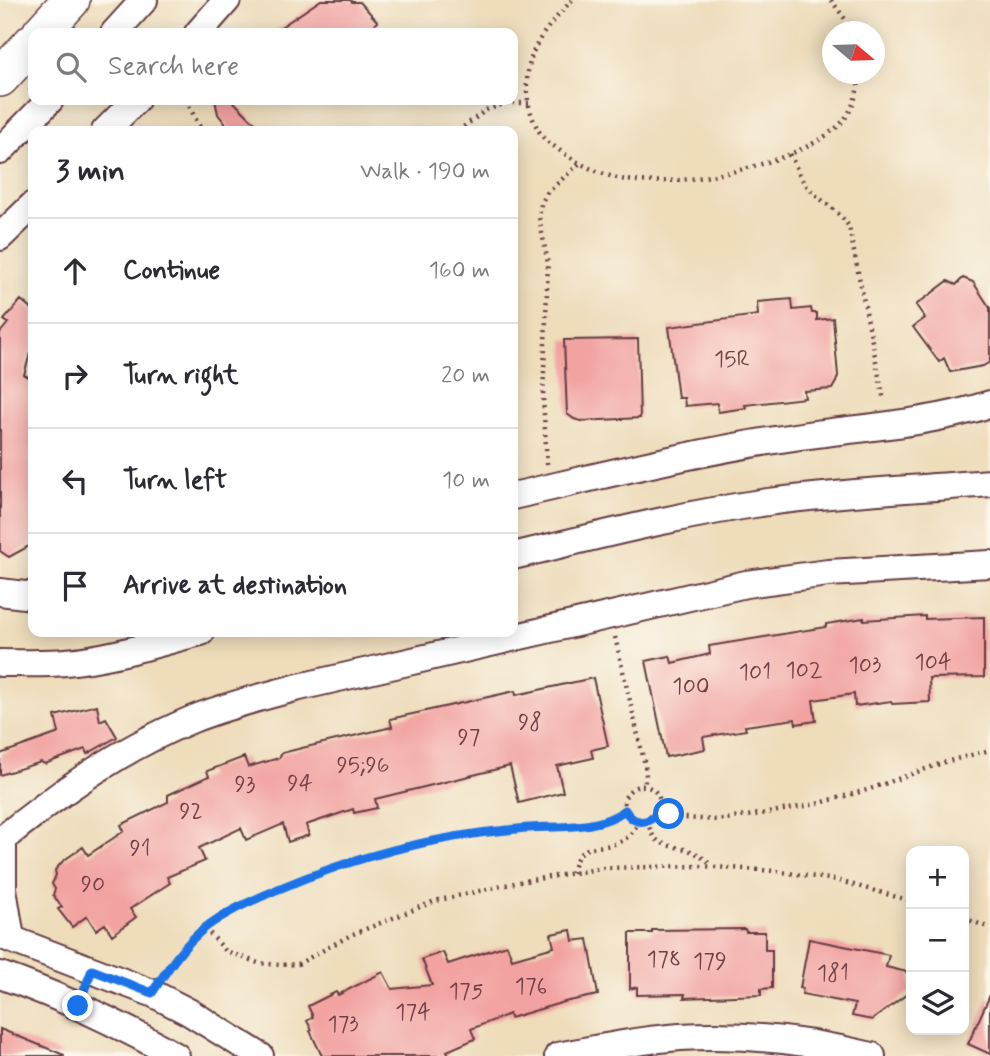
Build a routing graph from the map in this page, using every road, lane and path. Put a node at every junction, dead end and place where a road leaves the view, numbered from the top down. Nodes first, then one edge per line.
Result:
1 (71, 0) edge
2 (144, 0) edge
3 (227, 0) edge
4 (572, 0) edge
5 (831, 0) edge
6 (847, 21) edge
7 (46, 28) edge
8 (119, 28) edge
9 (202, 28) edge
10 (28, 47) edge
11 (0, 78) edge
12 (857, 84) edge
13 (518, 103) edge
14 (529, 103) junction
15 (45, 105) edge
16 (131, 105) edge
17 (189, 105) edge
18 (501, 105) edge
19 (110, 126) edge
20 (199, 126) edge
21 (465, 126) edge
22 (0, 150) edge
23 (790, 154) junction
24 (580, 163) junction
25 (28, 210) edge
26 (0, 237) edge
27 (990, 404) edge
28 (889, 426) junction
29 (990, 482) edge
30 (548, 488) junction
31 (518, 495) edge
32 (518, 555) edge
33 (990, 564) edge
34 (0, 592) edge
35 (28, 595) edge
36 (611, 615) junction
37 (518, 636) edge
38 (181, 637) edge
39 (516, 637) edge
40 (0, 663) edge
41 (990, 750) edge
42 (644, 786) junction
43 (660, 808) junction
44 (625, 810) junction
45 (647, 821) junction
46 (639, 822) junction
47 (1, 840) edge
48 (712, 866) junction
49 (572, 873) junction
50 (906, 900) edge
51 (969, 920) edge
52 (205, 928) junction
53 (990, 928) edge
54 (5, 937) edge
55 (92, 970) junction
56 (0, 975) edge
57 (152, 993) junction
58 (78, 1006) junction
59 (176, 1056) edge
60 (260, 1056) edge
61 (558, 1056) edge
62 (873, 1056) edge

1 - 7 main road
2 - 8 street
3 - 9 street
4 - 14 path
5 - 6 path
10 - 11 main road
12 - 23 path
13 - 14 path
14 - 24 path
15 - 22 street
16 - 19 street
17 - 20 path
18 - 21 path
23 - 24 path
23 - 28 path
24 - 30 path
25 - 26 street
27 - 28 street
28 - 30 street
29 - 32 street
30 - 31 street
33 - 36 street
34 - 35 street
36 - 37 street
36 - 42 path
38 - 40 street
39 - 47 street
41 - 43 path
42 - 43 path
42 - 44 path
43 - 45 path
44 - 46 path
44 - 52 path
45 - 46 path
45 - 48 path
46 - 49 path
47 - 54 street
48 - 49 path
48 - 50 path
49 - 52 path
51 - 53 path
52 - 57 path
54 - 55 street
55 - 57 street
55 - 58 street
56 - 58 street
57 - 60 street
58 - 59 street
61 - 62 street

